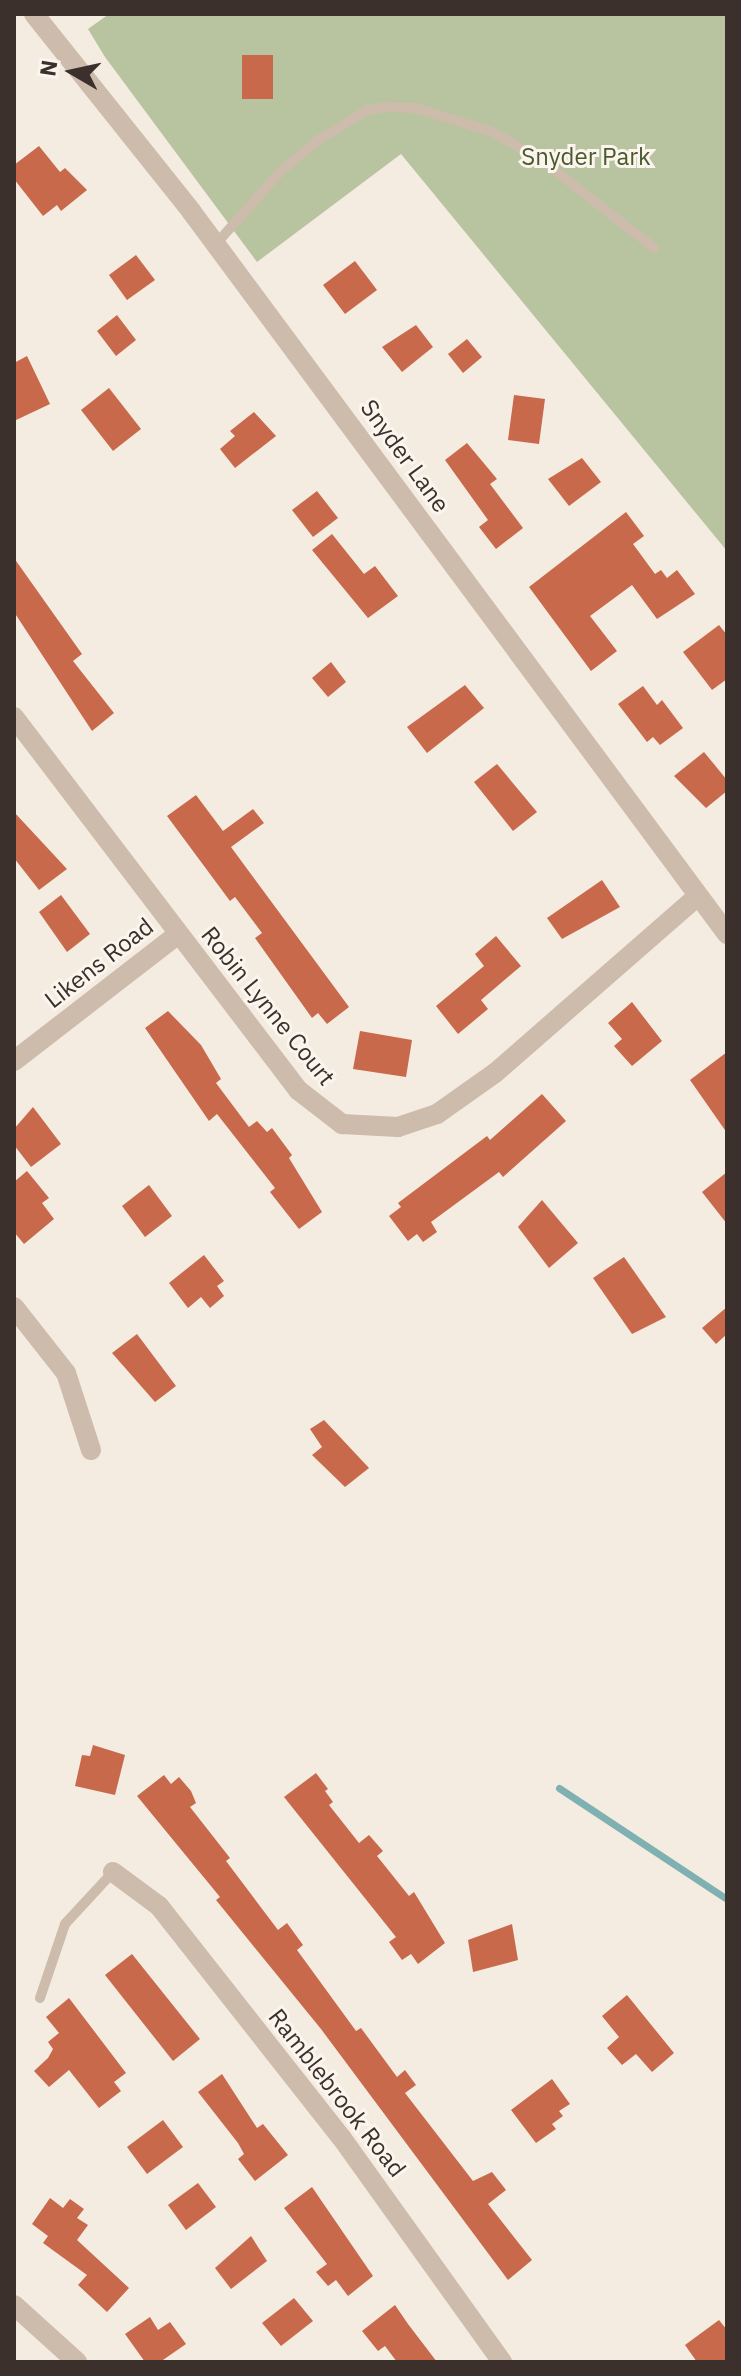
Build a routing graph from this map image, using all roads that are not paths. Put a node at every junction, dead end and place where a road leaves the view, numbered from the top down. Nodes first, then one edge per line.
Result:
1 (34, 14) edge
2 (216, 244) junction
3 (654, 248) dead end
4 (14, 717) edge
5 (697, 897) junction
6 (727, 934) edge
7 (177, 935) junction
8 (14, 1061) edge
9 (14, 1307) edge
10 (91, 1450) dead end
11 (113, 1872) joint
12 (40, 1998) dead end
13 (14, 2305) edge
14 (77, 2362) edge
15 (502, 2362) edge

1 - 2 street, Snyder Lane
2 - 3 lane
2 - 5 street, Snyder Lane
4 - 7 street, Robin Lynne Court
5 - 6 street, Snyder Lane
5 - 7 street, Robin Lynne Court
7 - 8 street, Likens Road
9 - 10 street
11 - 12 lane
11 - 15 street, Ramblebrook Road
13 - 14 street

